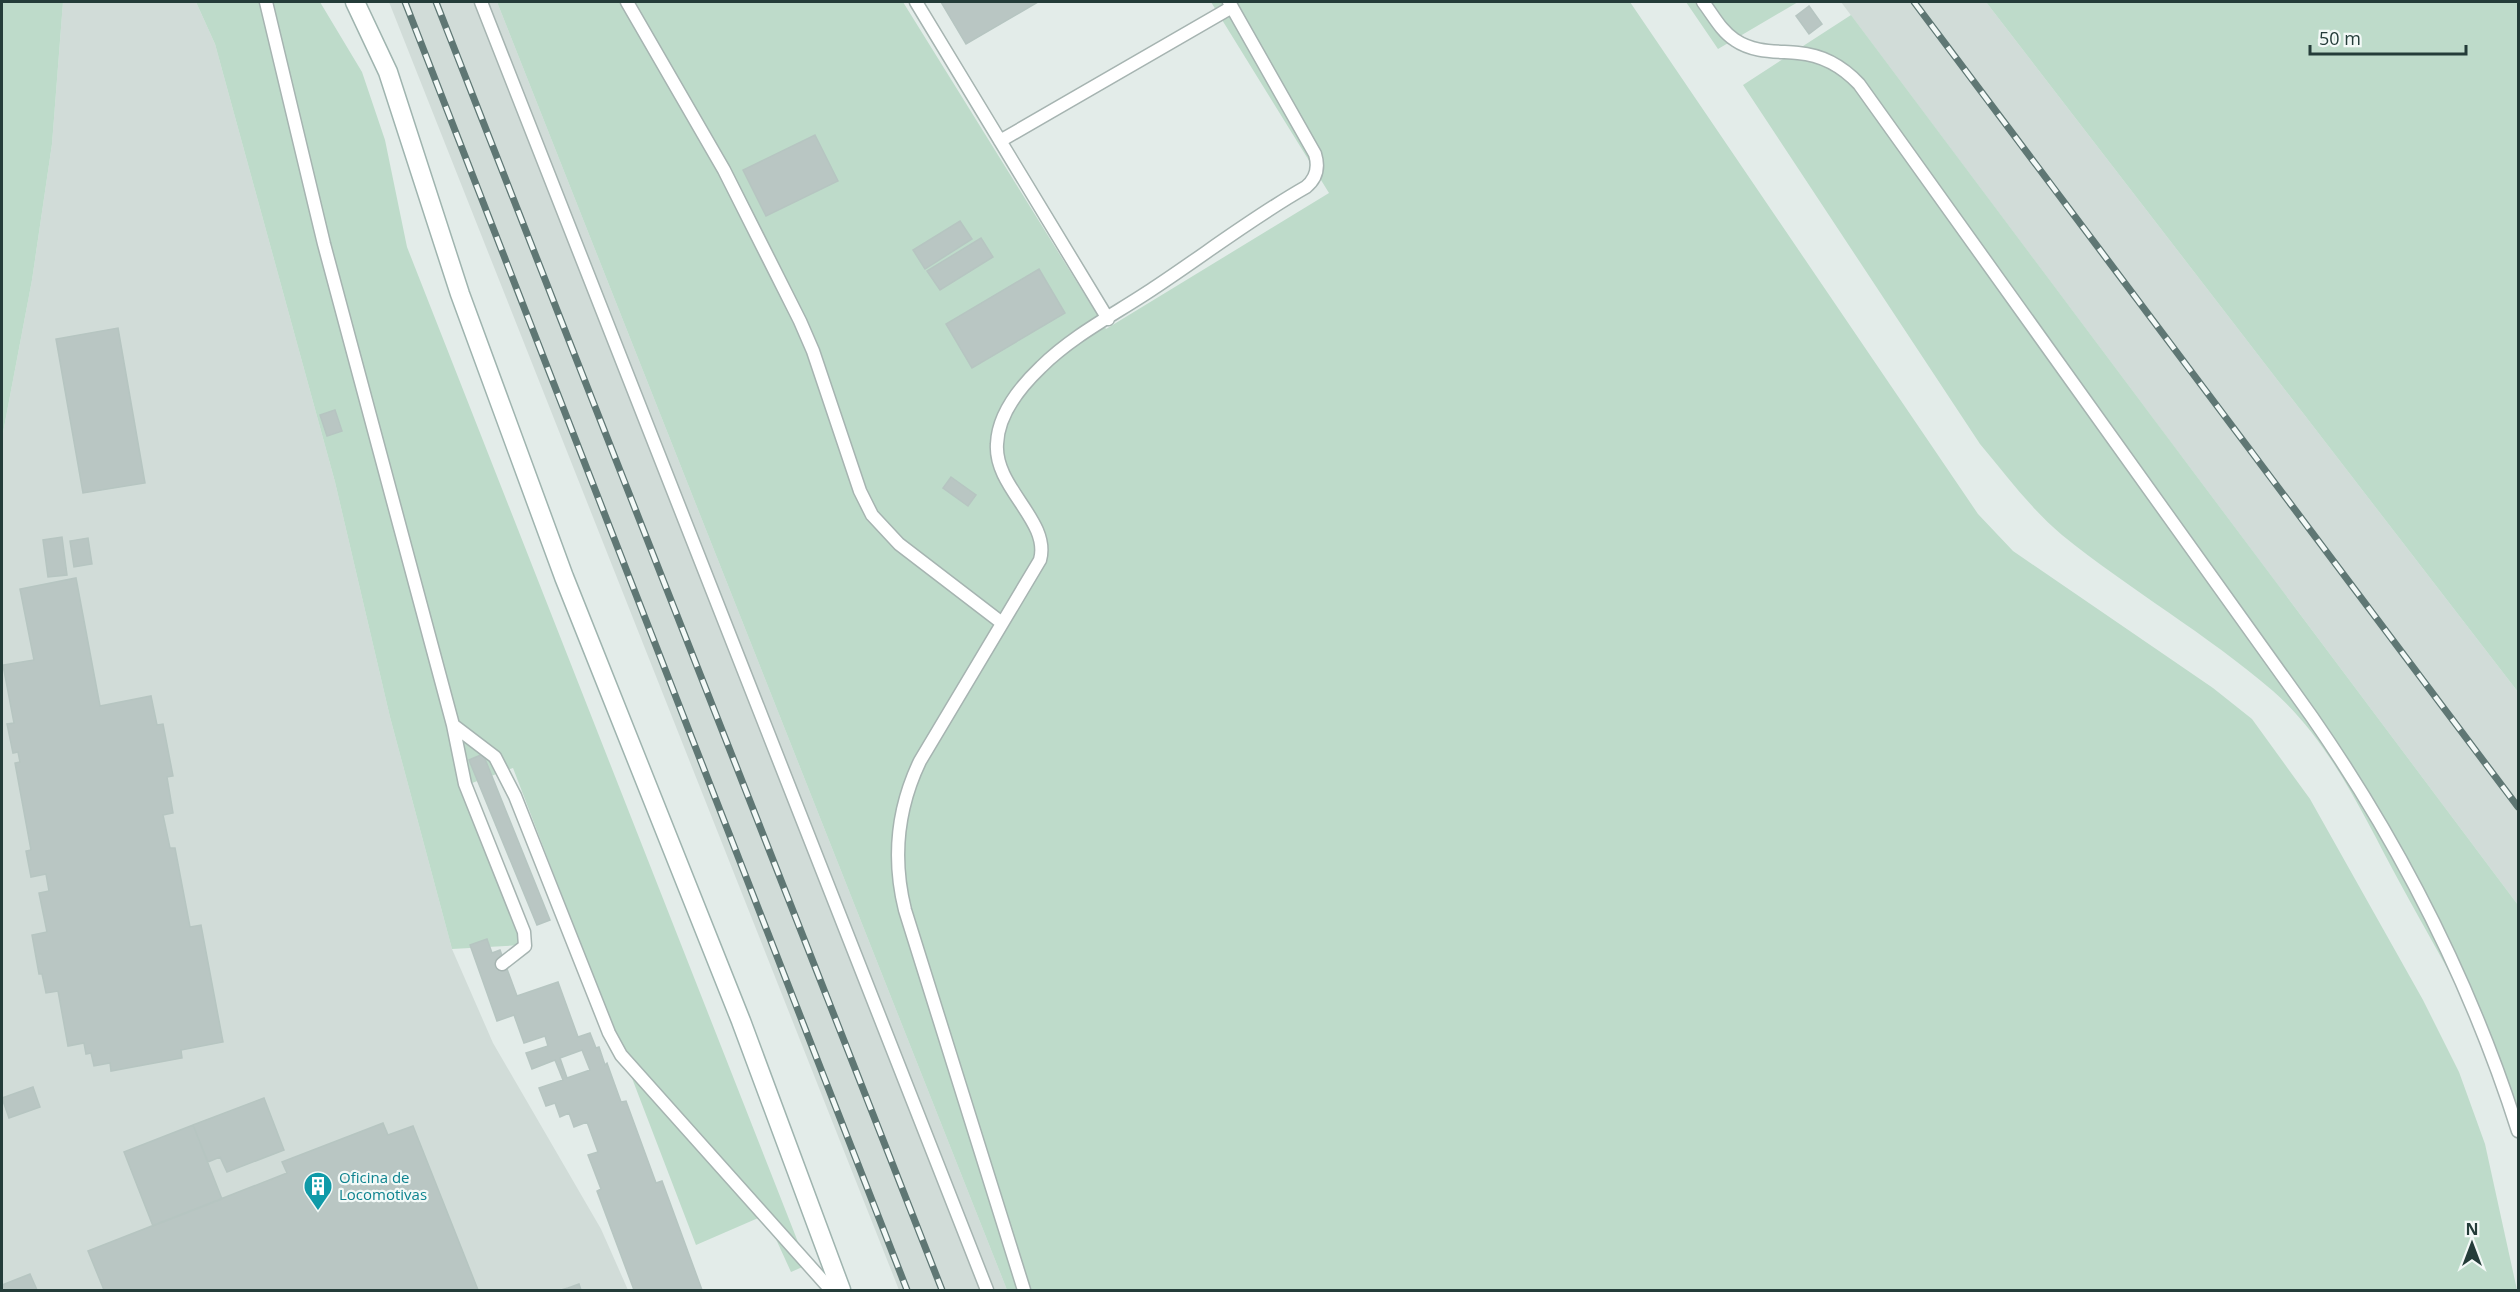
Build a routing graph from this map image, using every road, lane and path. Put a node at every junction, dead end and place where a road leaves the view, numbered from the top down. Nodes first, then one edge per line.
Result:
1 (266, 2) edge
2 (356, 2) edge
3 (481, 2) edge
4 (627, 2) edge
5 (916, 2) edge
6 (1703, 2) edge
7 (1231, 4) edge
8 (1000, 141) junction
9 (1108, 319) junction
10 (1002, 623) junction
11 (453, 725) junction
12 (502, 964) dead end
13 (2518, 1131) edge
14 (831, 1290) edge
15 (841, 1290) edge
16 (987, 1290) edge
17 (1024, 1290) edge

1 - 11 lane
2 - 15 street
3 - 16 lane
4 - 10 lane
5 - 8 lane
6 - 13 lane
7 - 8 lane
7 - 9 lane
8 - 9 lane
9 - 10 lane
10 - 17 lane
11 - 12 lane
11 - 14 lane

